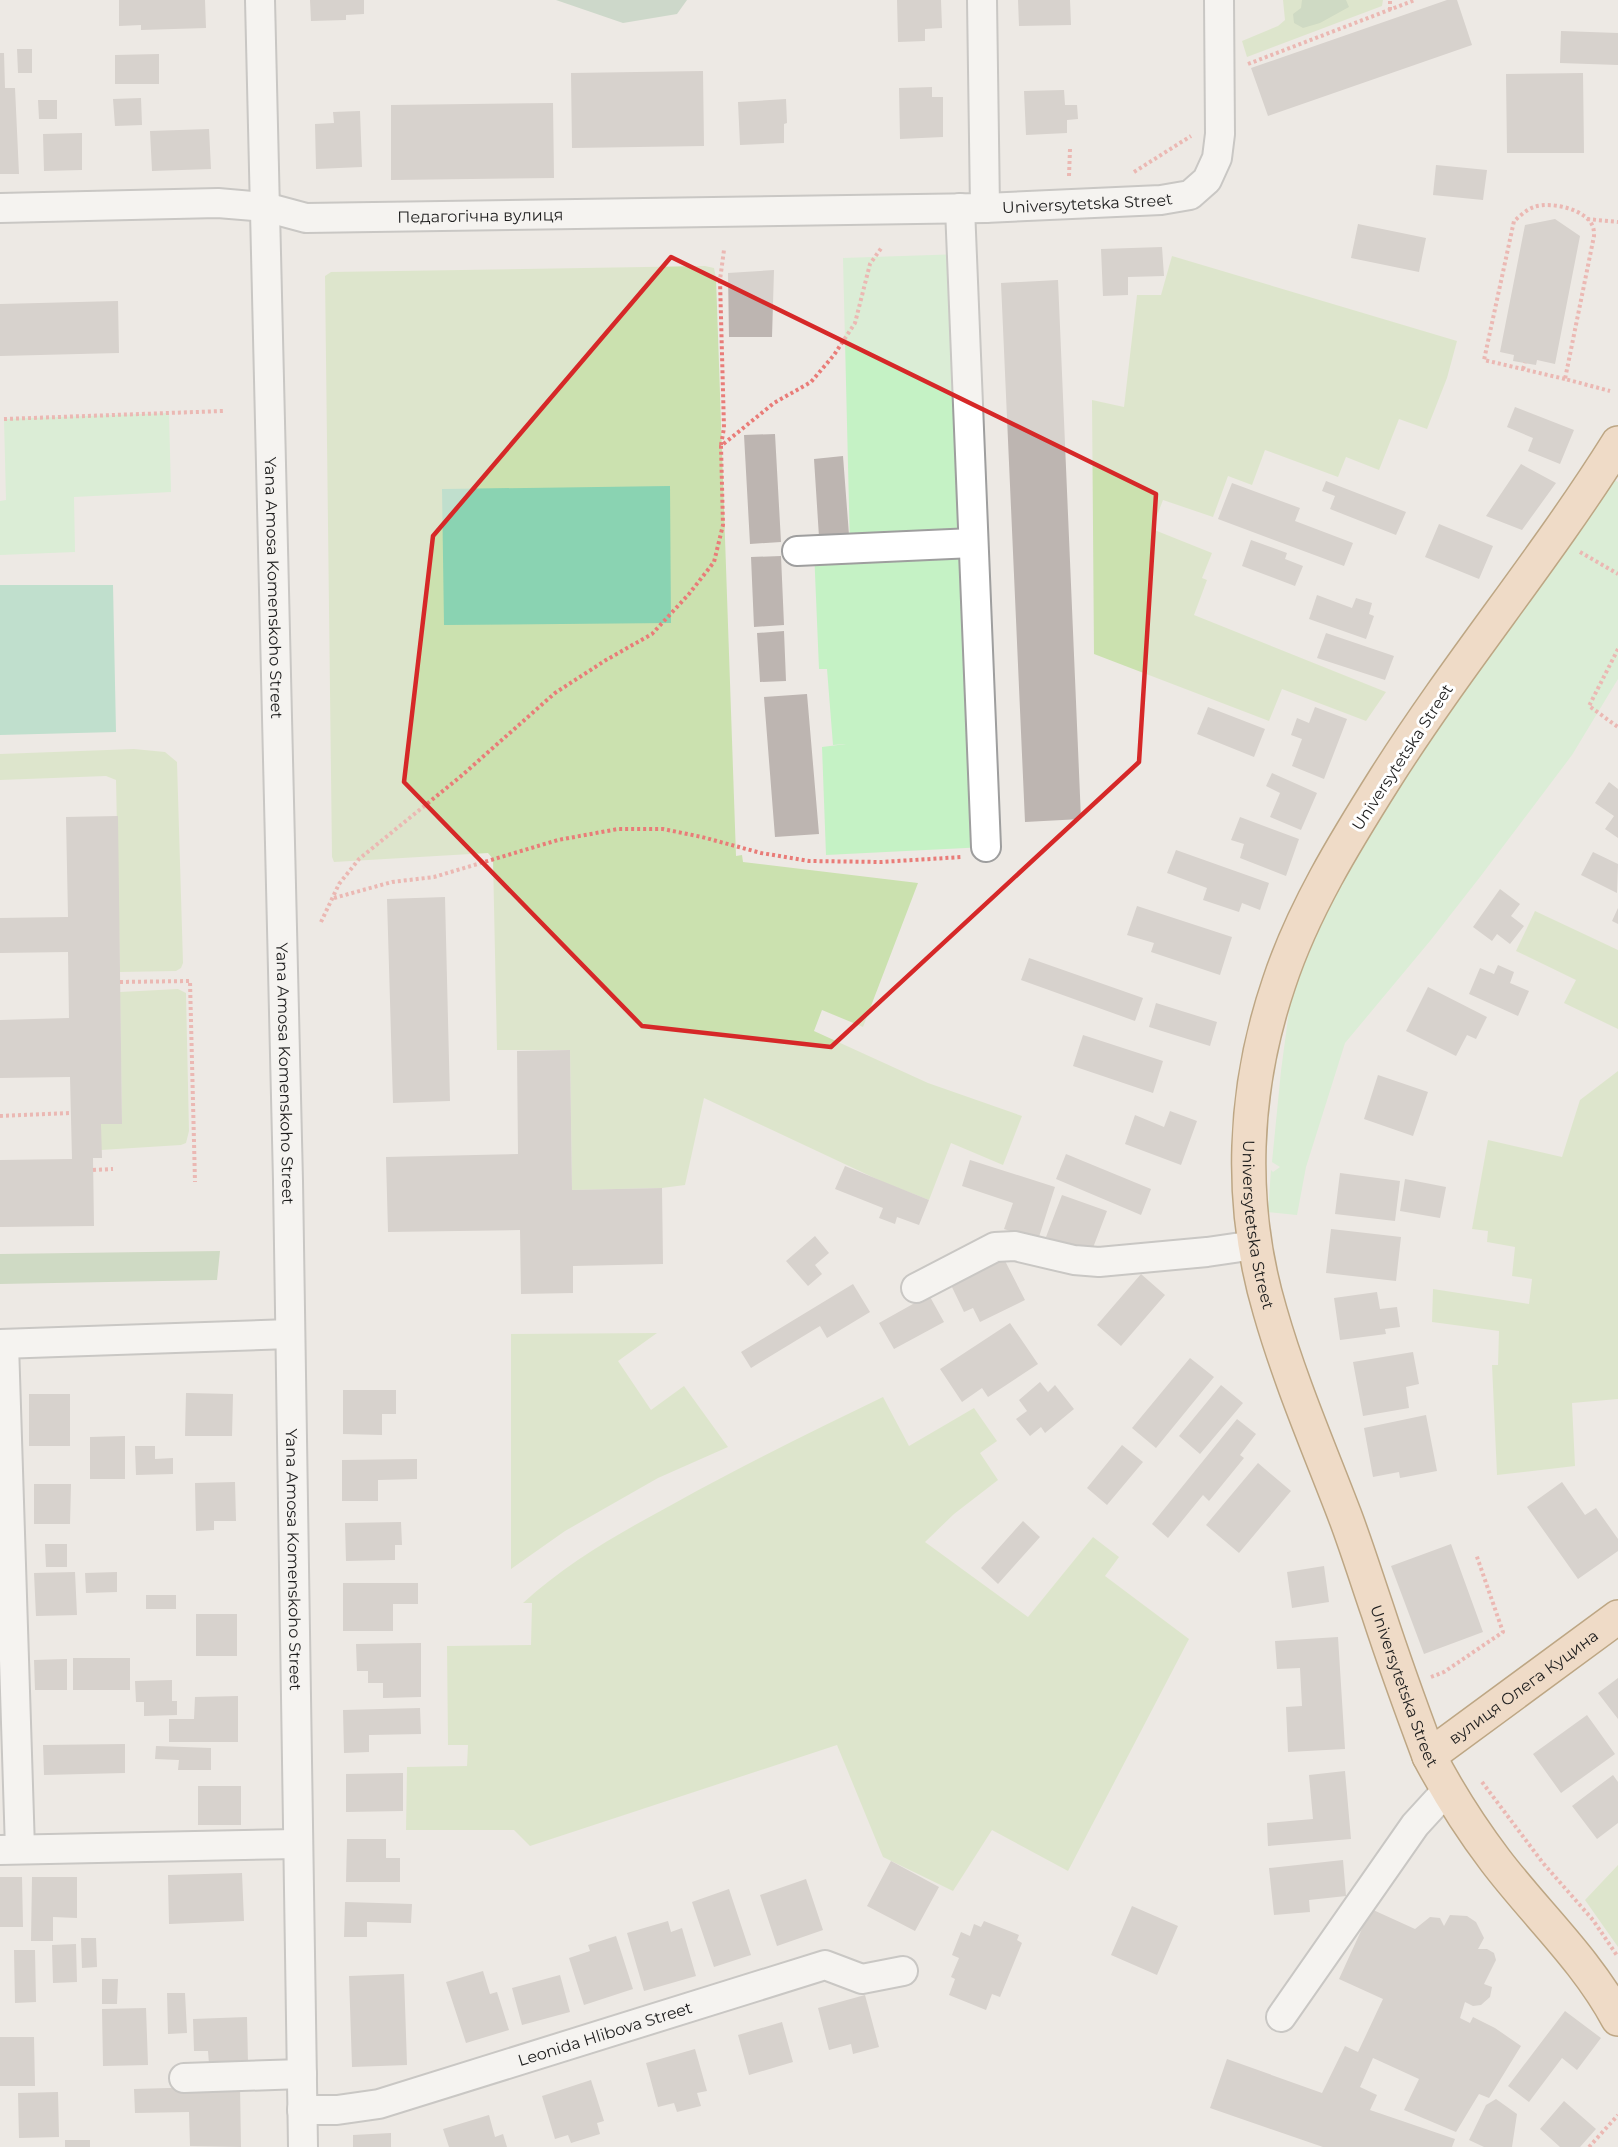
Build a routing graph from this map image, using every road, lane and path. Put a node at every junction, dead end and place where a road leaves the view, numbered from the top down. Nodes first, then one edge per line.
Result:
1 (261, 0) edge
2 (982, 0) edge
3 (1219, 0) edge
4 (1390, 0) edge
5 (1415, 0) edge
6 (1390, 10) junction
7 (1219, 72) junction
8 (1197, 132) dead end
9 (1070, 148) dead end
10 (1129, 175) dead end
11 (1069, 183) dead end
12 (265, 207) junction
13 (0, 208) edge
14 (973, 208) junction
15 (1587, 219) junction
16 (1618, 222) edge
17 (882, 247) dead end
18 (724, 250) dead end
19 (1525, 363) dead end
20 (1523, 369) junction
21 (1565, 379) junction
22 (1610, 391) dead end
23 (222, 411) dead end
24 (4, 419) dead end
25 (1618, 443) edge
26 (721, 446) junction
27 (974, 543) junction
28 (797, 551) dead end
29 (1618, 649) edge
30 (1618, 727) edge
31 (978, 851) joint
32 (333, 898) junction
33 (321, 922) dead end
34 (120, 982) dead end
35 (71, 1113) dead end
36 (0, 1116) edge
37 (113, 1169) dead end
38 (93, 1170) dead end
39 (195, 1182) dead end
40 (1255, 1245) junction
41 (916, 1288) dead end
42 (290, 1334) junction
43 (2, 1344) edge
44 (1476, 1554) dead end
45 (1618, 1617) edge
46 (1428, 1678) dead end
47 (1428, 1756) junction
48 (1481, 1781) dead end
49 (1447, 1790) junction
50 (297, 1844) junction
51 (10, 1849) edge
52 (1618, 1957) edge
53 (903, 1971) dead end
54 (1281, 2017) dead end
55 (1618, 2019) edge
56 (302, 2074) junction
57 (184, 2078) dead end
58 (302, 2110) junction
59 (1618, 2115) edge
60 (303, 2147) edge
61 (1589, 2147) edge

1 - 12 street, Yana Amosa Komenskoho Street
2 - 14 street
3 - 7 street, Universytetska Street
4 - 6 path
5 - 6 path
6 - 7 path
7 - 14 street, Universytetska Street
8 - 10 path
9 - 11 path
12 - 13 street, Педагогічна вулиця
12 - 14 street, Педагогічна вулиця
12 - 42 street, Yana Amosa Komenskoho Street
14 - 27 street
15 - 16 path
15 - 20 path
15 - 21 path
17 - 26 path
18 - 26 path
19 - 20 path
20 - 21 path
21 - 22 path
23 - 24 path
25 - 40 main road, Universytetska Street
26 - 32 path
27 - 28 street
27 - 31 street
29 - 30 path
31 - 32 path
32 - 33 path
34 - 39 path
35 - 36 path
37 - 38 path
40 - 41 street
40 - 47 main road, Universytetska Street
42 - 43 street
42 - 50 street, Yana Amosa Komenskoho Street
43 - 51 street
44 - 46 path
45 - 47 main road, вулиця Олега Куцина
47 - 49 main road, Universytetska Street
48 - 52 path
49 - 54 street
49 - 55 main road, Universytetska Street
50 - 51 street
50 - 56 street, Yana Amosa Komenskoho Street
53 - 58 street, Leonida Hlibova Street
56 - 57 street
56 - 58 street, Yana Amosa Komenskoho Street
58 - 60 street, Yana Amosa Komenskoho Street
59 - 61 path

